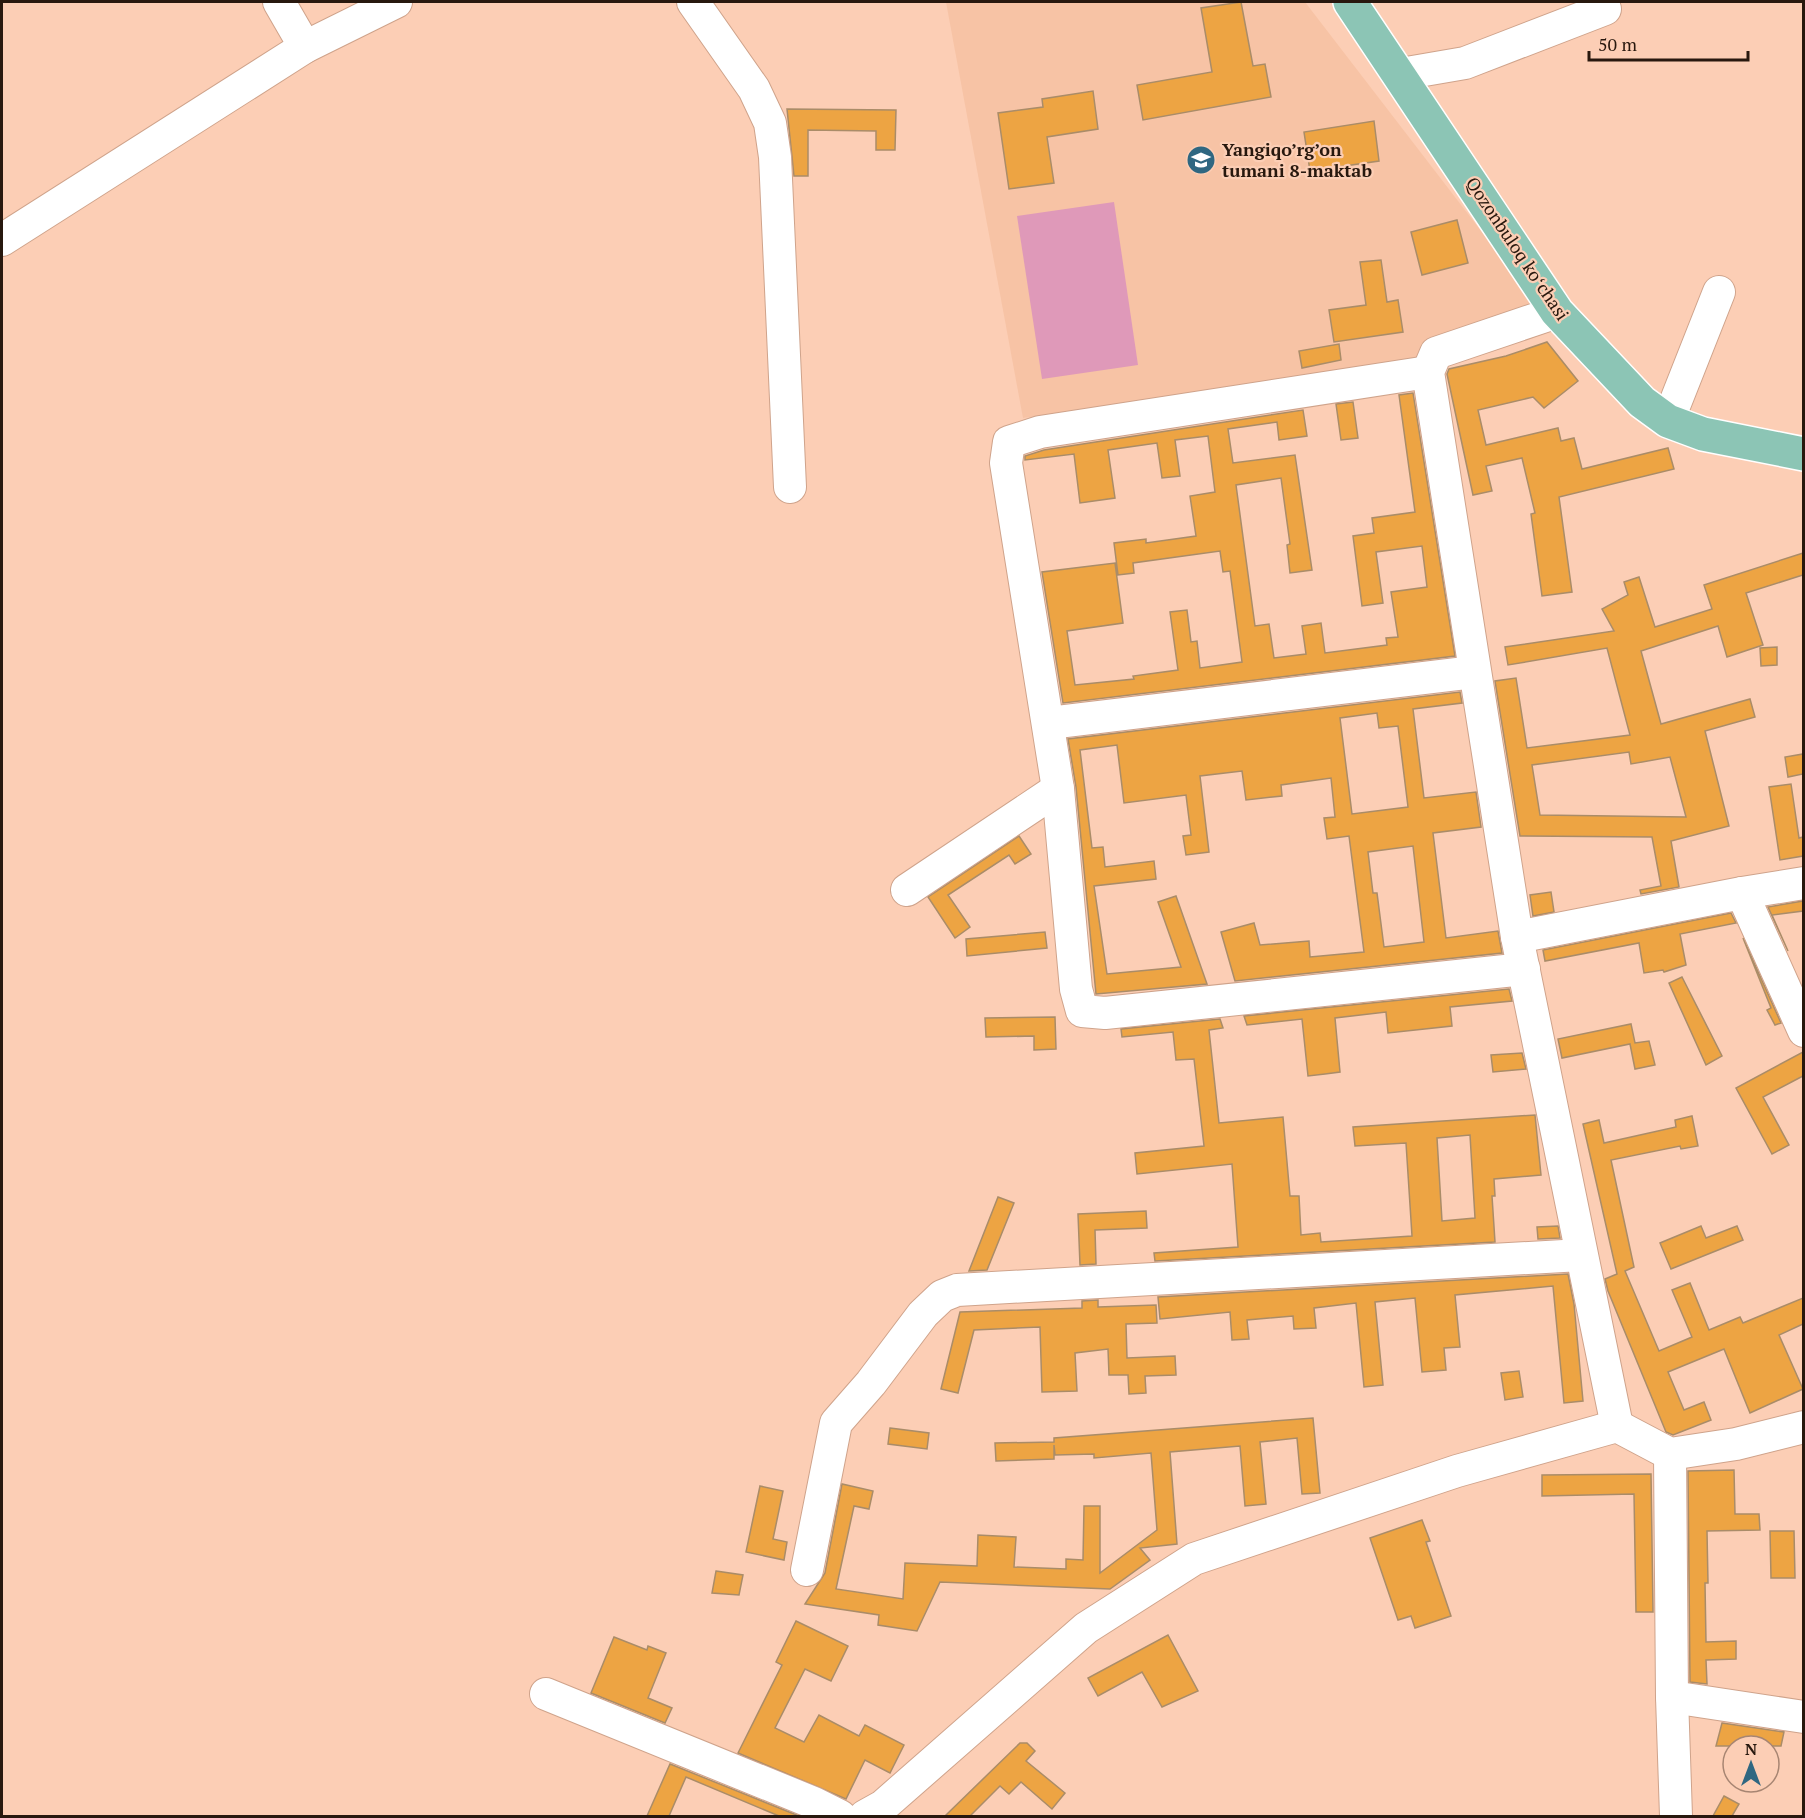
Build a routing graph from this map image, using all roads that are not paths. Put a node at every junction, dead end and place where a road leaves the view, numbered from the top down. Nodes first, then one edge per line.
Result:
1 (279, 2) edge
2 (396, 2) edge
3 (693, 2) edge
4 (1350, 2) edge
5 (1605, 9) dead end
6 (305, 47) junction
7 (1401, 75) junction
8 (2, 240) edge
9 (1719, 292) dead end
10 (1557, 312) junction
11 (1428, 372) junction
12 (1668, 421) junction
13 (1803, 454) edge
14 (790, 487) dead end
15 (1474, 672) junction
16 (1049, 723) junction
17 (1058, 789) junction
18 (1803, 883) edge
19 (907, 890) dead end
20 (1742, 892) junction
21 (1517, 937) junction
22 (1524, 969) junction
23 (1803, 1031) edge
24 (1581, 1255) junction
25 (1617, 1426) junction
26 (1803, 1427) edge
27 (1670, 1454) junction
28 (807, 1570) dead end
29 (546, 1694) dead end
30 (1672, 1697) junction
31 (1803, 1717) edge
32 (840, 1816) edge
33 (865, 1816) edge
34 (1676, 1816) edge

1 - 6 street
2 - 6 street
3 - 14 street
4 - 7 main road, Qozonbuloq koʻchasi
5 - 7 street
6 - 8 street
7 - 10 main road, Qozonbuloq koʻchasi
9 - 12 street
10 - 11 street
10 - 12 main road, Qozonbuloq koʻchasi
11 - 15 street
11 - 16 street
12 - 13 main road, Qozonbuloq koʻchasi
15 - 16 street
15 - 21 street
16 - 17 street
17 - 19 street
17 - 22 street
18 - 20 street
20 - 21 street
20 - 23 street
21 - 22 street
22 - 24 street
24 - 25 street
24 - 28 street
25 - 27 street
25 - 33 street
26 - 27 street
27 - 30 street
29 - 32 street
30 - 31 street
30 - 34 street

